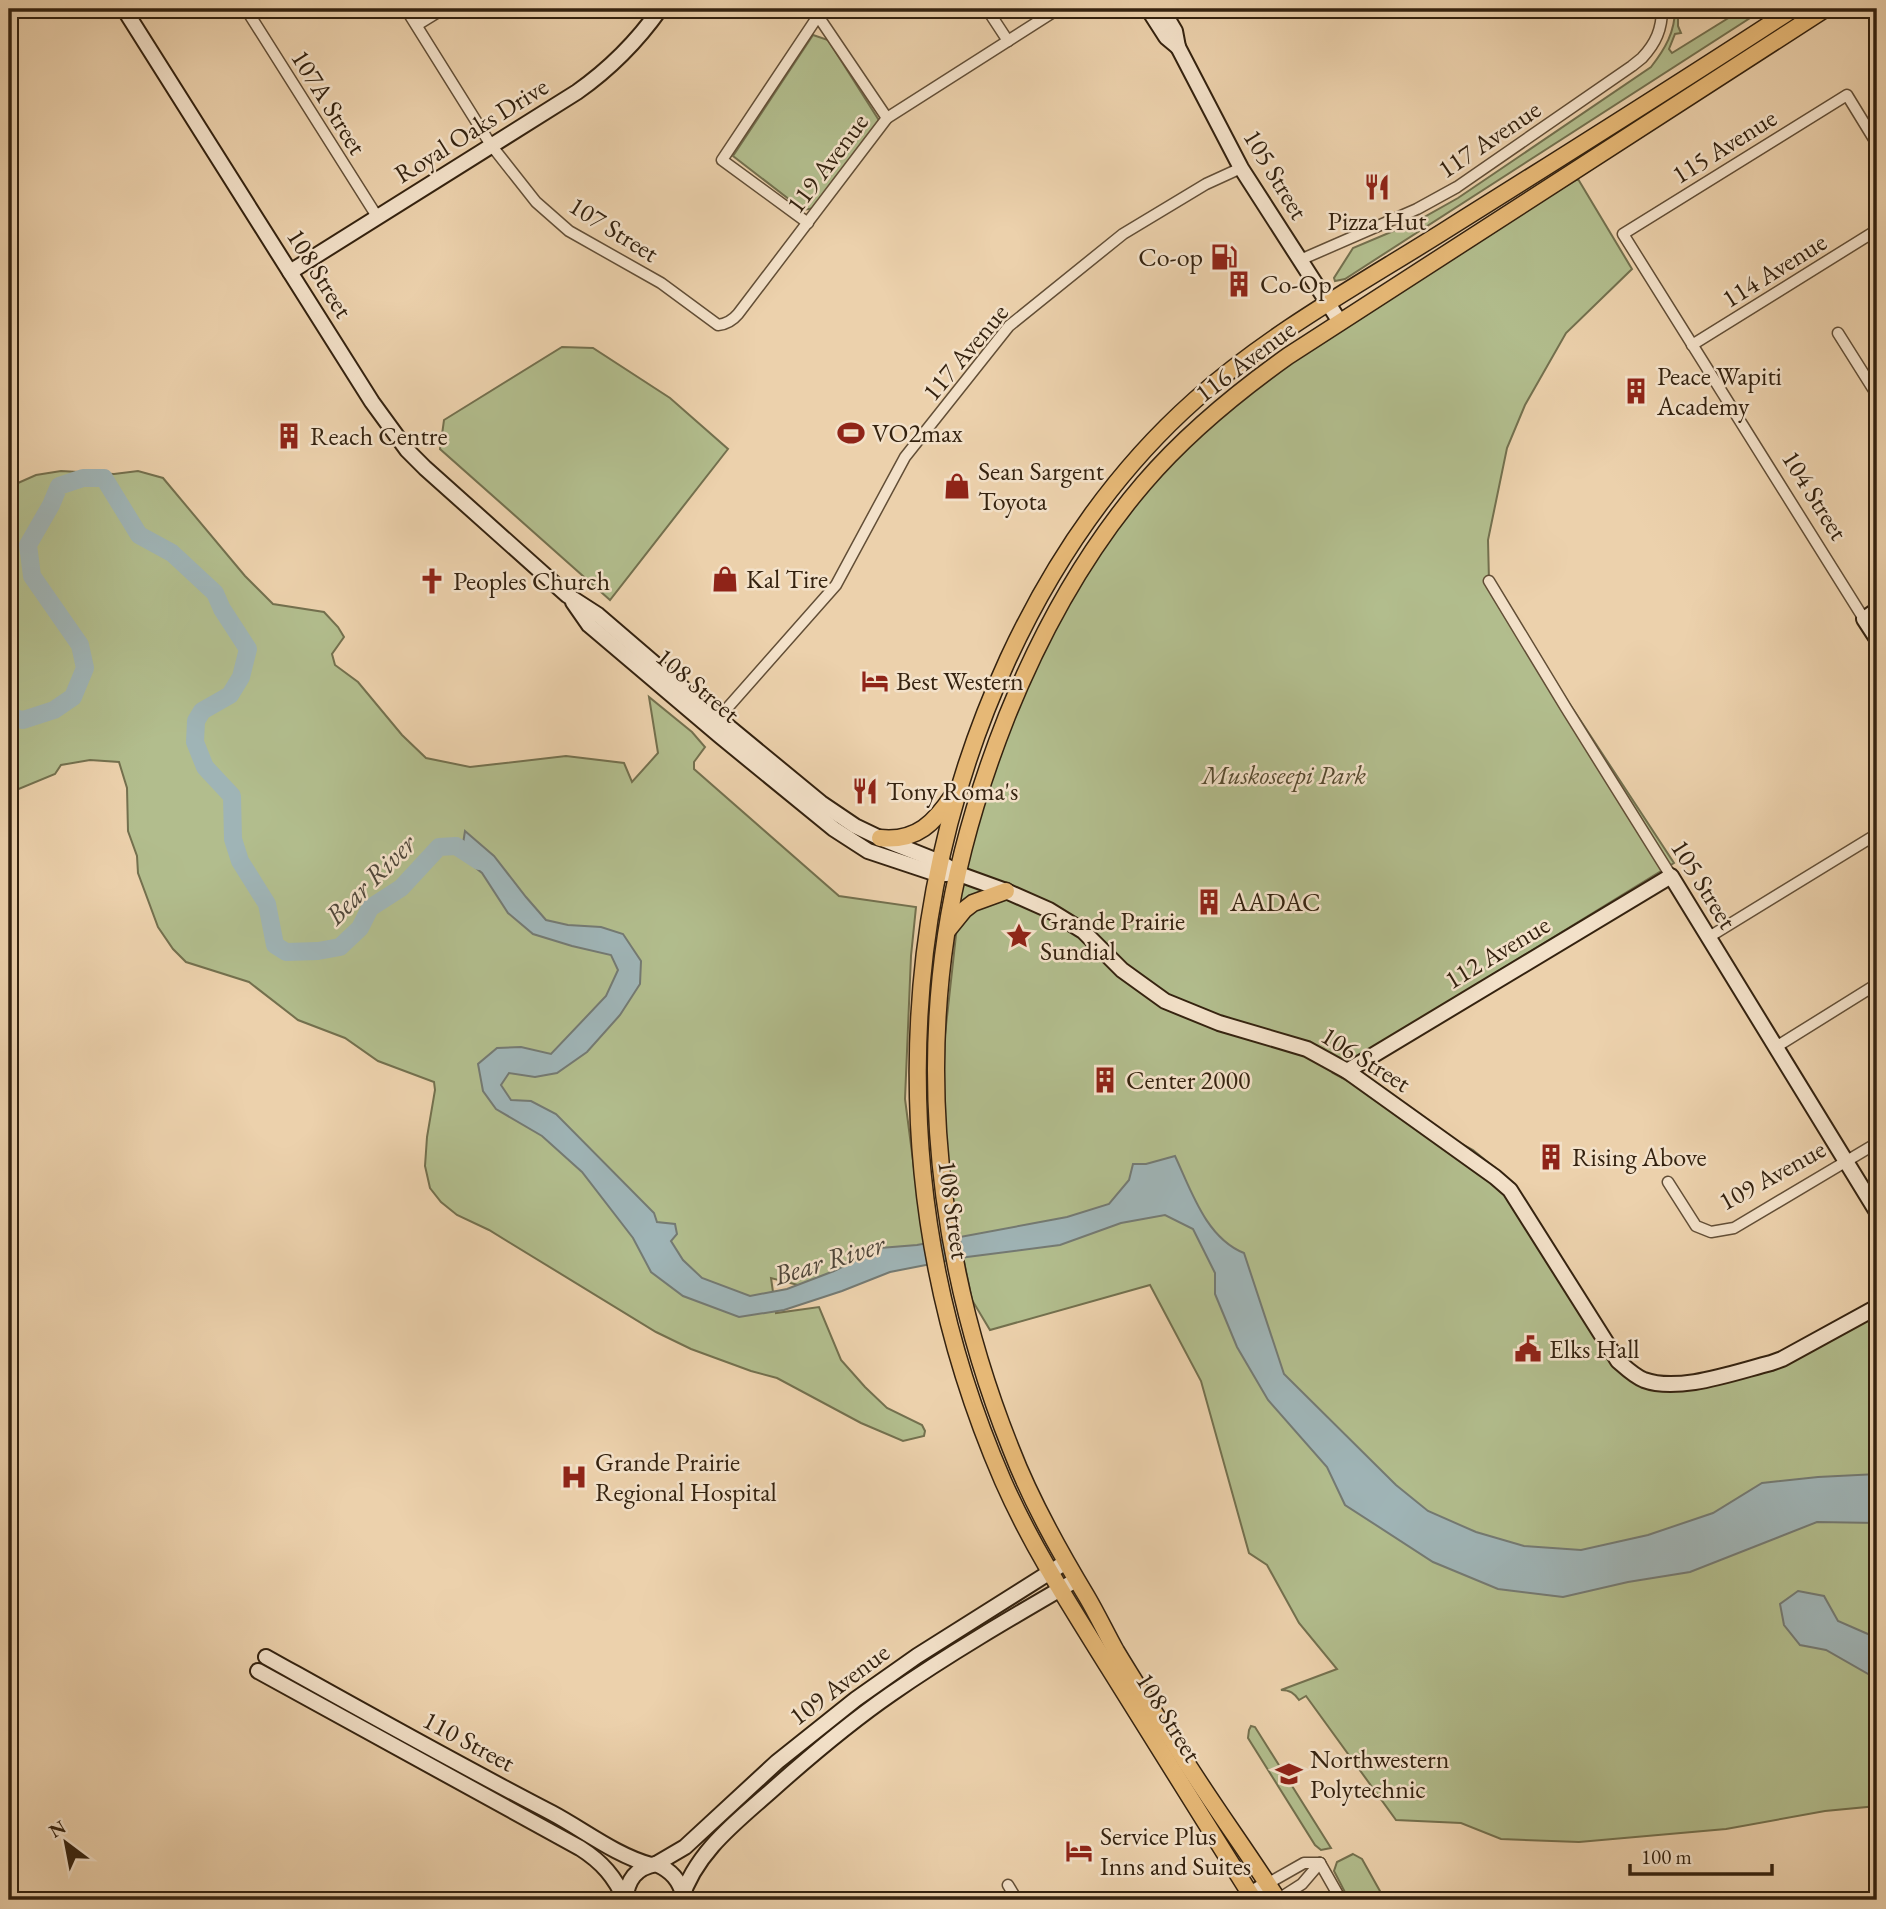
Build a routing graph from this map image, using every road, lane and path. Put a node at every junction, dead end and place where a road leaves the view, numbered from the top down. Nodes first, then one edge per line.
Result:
1 (124, 9) edge
2 (246, 9) edge
3 (406, 9) edge
4 (443, 9) edge
5 (660, 9) edge
6 (987, 9) edge
7 (1058, 9) edge
8 (1148, 9) edge
9 (1162, 9) edge
10 (1662, 9) edge
11 (1793, 9) edge
12 (1825, 9) edge
13 (417, 25) junction
14 (1008, 41) junction
15 (1178, 47) junction
16 (887, 118) junction
17 (1877, 144) edge
18 (491, 145) junction
19 (1241, 168) junction
20 (378, 218) junction
21 (808, 223) junction
22 (1877, 230) edge
23 (1623, 234) joint
24 (1300, 260) junction
25 (290, 272) junction
26 (1328, 304) junction
27 (1340, 322) junction
28 (724, 324) joint
29 (1838, 333) dead end
30 (1692, 345) junction
31 (1877, 395) edge
32 (1489, 581) dead end
33 (1877, 610) edge
34 (1864, 619) junction
35 (1877, 639) edge
36 (714, 723) junction
37 (961, 784) junction
38 (1877, 834) edge
39 (880, 838) junction
40 (939, 868) junction
41 (959, 874) junction
42 (1671, 876) junction
43 (1006, 891) junction
44 (946, 932) junction
45 (1709, 937) junction
46 (1877, 984) edge
47 (1776, 1047) junction
48 (1348, 1071) junction
49 (1877, 1143) edge
50 (1846, 1162) junction
51 (1668, 1182) dead end
52 (1877, 1212) edge
53 (1877, 1307) edge
54 (1066, 1562) junction
55 (1050, 1572) junction
56 (1076, 1580) junction
57 (1060, 1589) junction
58 (266, 1657) dead end
59 (258, 1671) dead end
60 (1320, 1863) junction
61 (653, 1865) junction
62 (1267, 1884) junction
63 (1008, 1885) dead end
64 (683, 1898) edge
65 (1248, 1898) edge
66 (625, 1900) edge
67 (1017, 1900) edge
68 (1277, 1900) edge
69 (1340, 1900) edge

1 - 25 street, 108 Street
2 - 20 street, 107A Street
3 - 13 street, 107 Street
4 - 13 street
5 - 18 street, Royal Oaks Drive
6 - 14 street
7 - 14 street, 119 Avenue
8 - 15 street, 105 Street
9 - 15 street, 105 Street
10 - 24 street, 117 Avenue
11 - 26 main road, 116 Avenue
12 - 27 main road, 116 Avenue
13 - 18 street, 107 Street
14 - 16 street, 119 Avenue
15 - 19 street, 105 Street
16 - 21 street, 119 Avenue
16 - 21 street
17 - 23 street, 115 Avenue
18 - 20 street, Royal Oaks Drive
18 - 28 street, 107 Street
19 - 24 street, 105 Street
19 - 36 street, 117 Avenue
20 - 25 street, Royal Oaks Drive
21 - 28 street, 119 Avenue
22 - 30 street, 114 Avenue
23 - 30 street, 104 Street
24 - 26 street, 105 Street
25 - 36 street, 108 Street
26 - 27 street, 105 Street
26 - 37 main road, 116 Avenue
27 - 41 main road, 116 Avenue
29 - 31 street
30 - 34 street, 104 Street
32 - 42 street, 105 Street
33 - 34 street
34 - 35 street, 104 Street
36 - 39 street, 108 Street
36 - 40 street, 108 Street
37 - 39 main road
37 - 40 main road, 116 Avenue
38 - 45 street
39 - 40 street, 108 Street
40 - 41 street, 106 Street
40 - 55 main road, 108 Street
41 - 43 street, 106 Street
41 - 44 main road, 108 Street
42 - 45 street, 105 Street
42 - 48 street, 112 Avenue
43 - 44 main road
43 - 48 street, 106 Street
44 - 54 main road, 108 Street
45 - 47 street, 105 Street
46 - 47 street
47 - 50 street, 105 Street
48 - 53 street, 106 Street
49 - 50 street, 109 Avenue
50 - 51 street, 109 Avenue
50 - 52 street, 105 Street
54 - 55 street, 109 Avenue
54 - 56 main road, 108 Street
55 - 57 main road, 108 Street
55 - 61 street, 109 Avenue
56 - 57 street, 109 Avenue
56 - 62 main road, 108 Street
57 - 64 street, 109 Avenue
57 - 65 main road, 108 Street
58 - 61 street, 110 Street
59 - 66 street, 110 Street
60 - 62 street
60 - 68 street
60 - 69 street
61 - 64 street
61 - 66 street, 109 Avenue
62 - 65 street
62 - 68 main road, 108 Street
63 - 67 street

